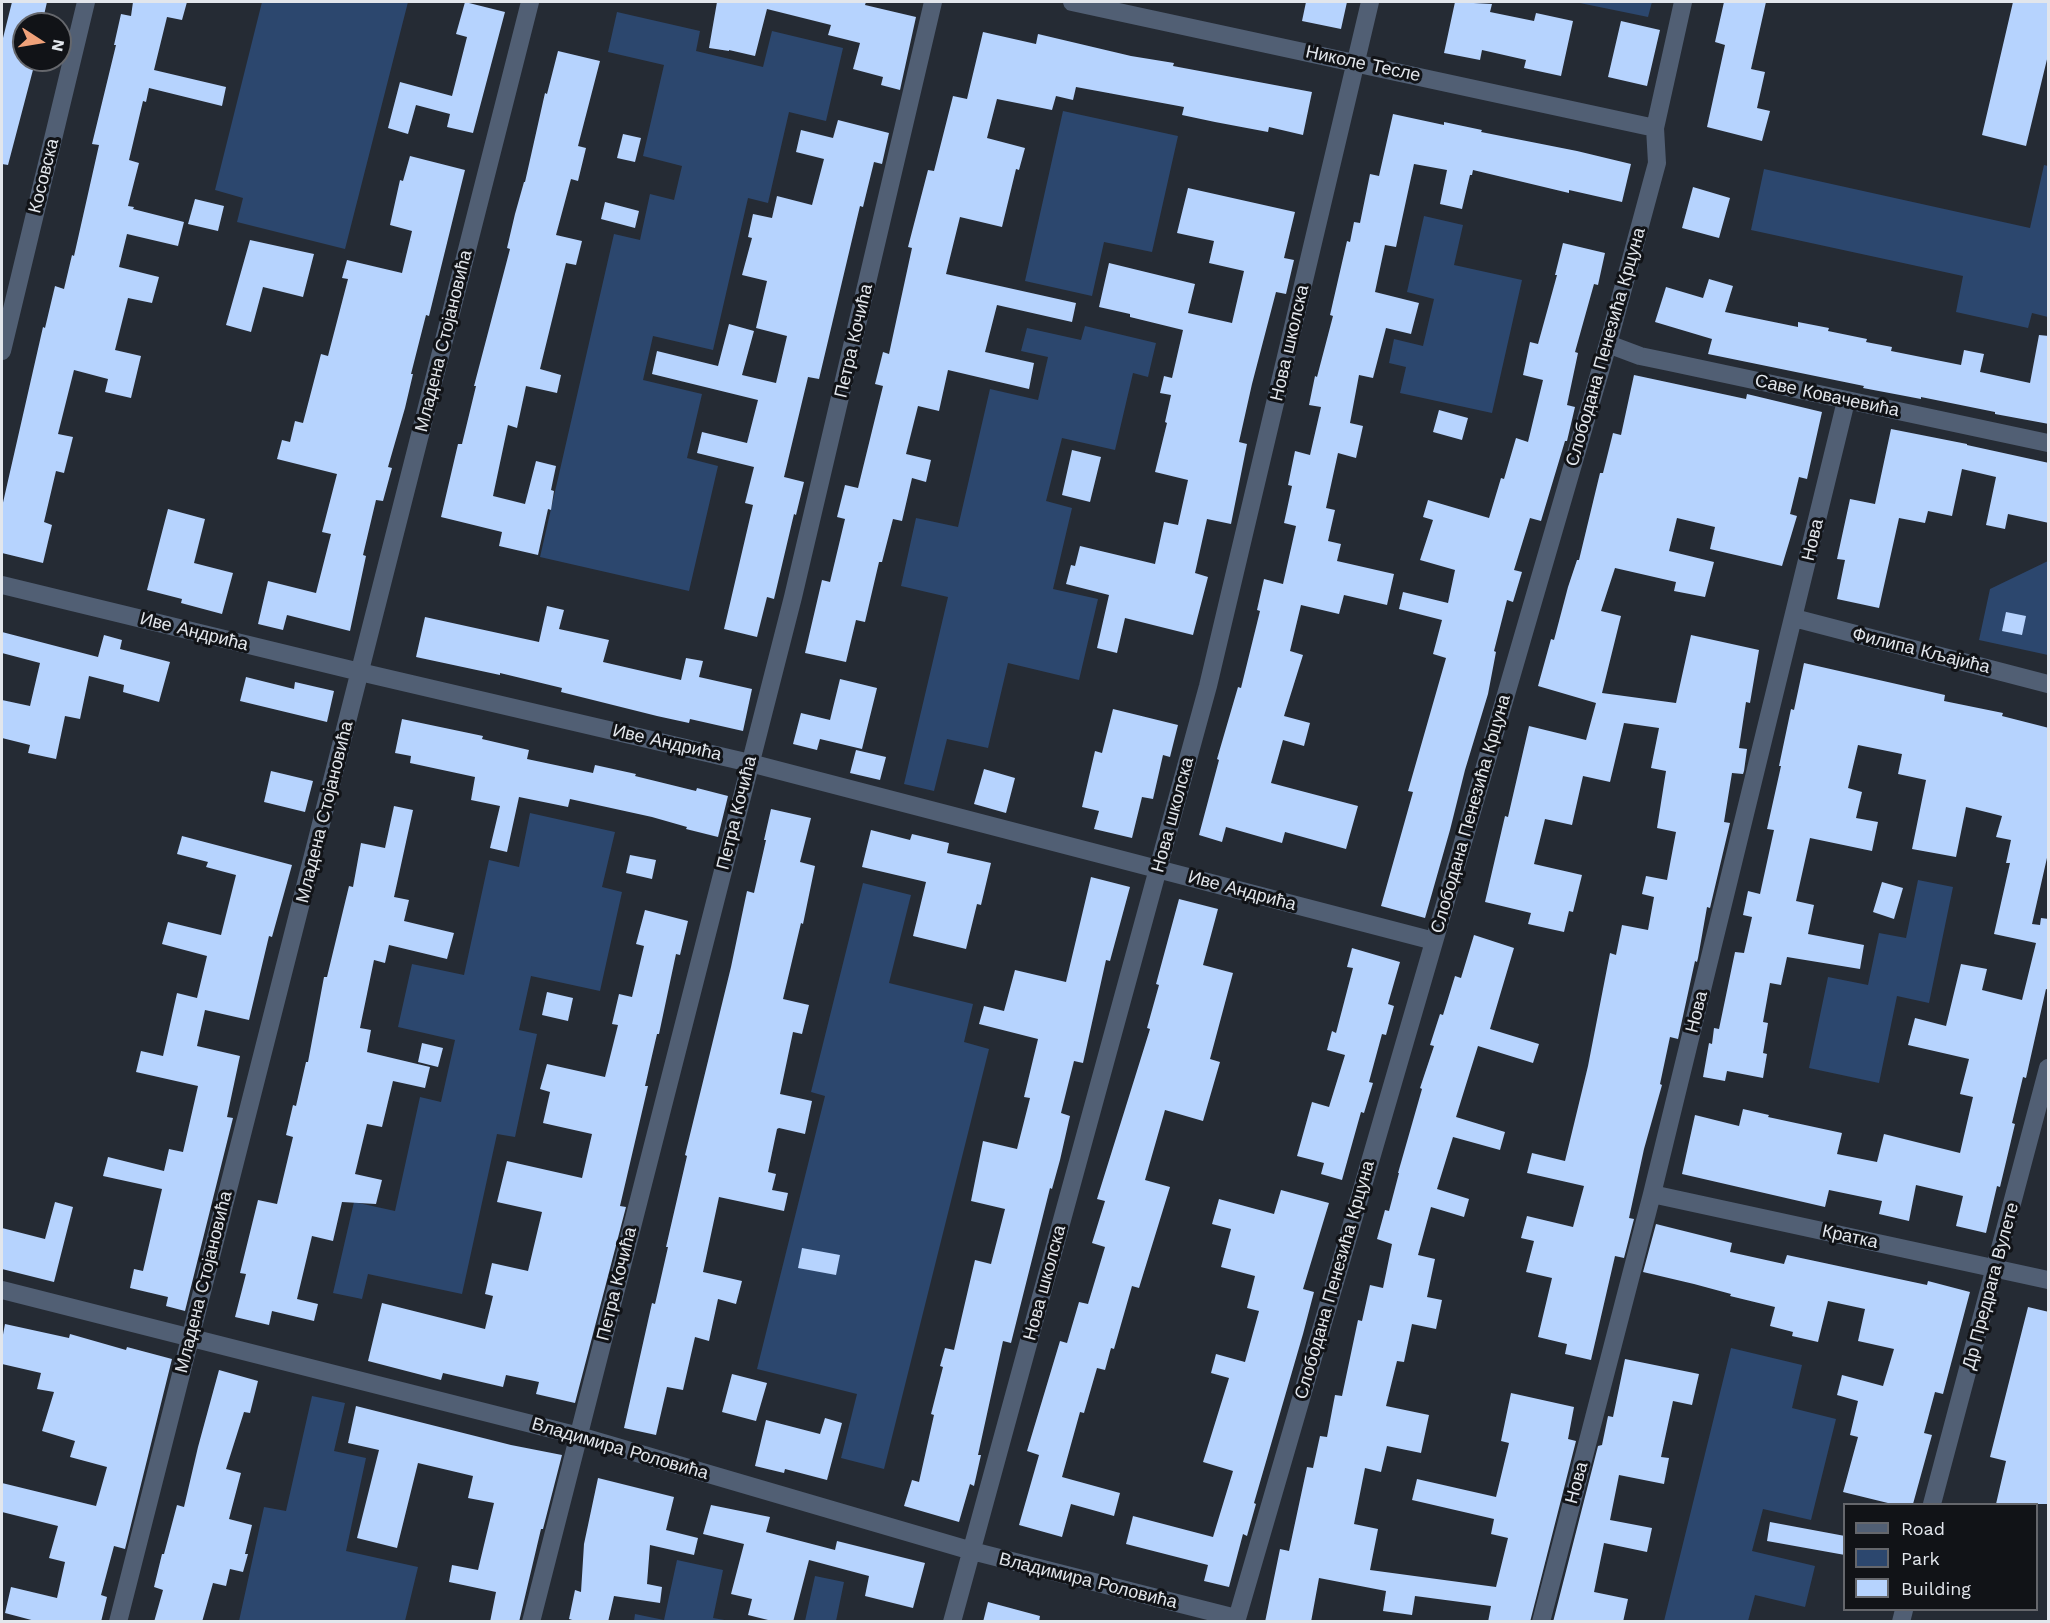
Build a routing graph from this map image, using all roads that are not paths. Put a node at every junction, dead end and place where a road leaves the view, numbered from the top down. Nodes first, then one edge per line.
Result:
1 (86, 2) edge
2 (530, 2) edge
3 (933, 2) edge
4 (1072, 2) edge
5 (1370, 2) edge
6 (1683, 2) edge
7 (1357, 63) junction
8 (1655, 128) junction
9 (1608, 344) junction
10 (2, 351) edge
11 (1846, 401) junction
12 (2049, 443) edge
13 (2, 585) edge
14 (1794, 618) junction
15 (360, 672) junction
16 (2049, 684) edge
17 (750, 763) junction
18 (1159, 869) junction
19 (1434, 941) junction
20 (2049, 1068) edge
21 (1652, 1194) junction
22 (1995, 1269) junction
23 (2049, 1280) edge
24 (2, 1290) edge
25 (189, 1339) junction
26 (579, 1436) junction
27 (1932, 1503) edge
28 (972, 1551) junction
29 (1236, 1620) edge
30 (118, 1622) edge
31 (531, 1622) edge
32 (952, 1622) edge
33 (1541, 1622) edge

1 - 10 street, Косовска
2 - 15 street, Младена Стојановића
3 - 17 street, Петра Кочића
4 - 7 street, Николе Тесле
5 - 7 street, Нова школска
6 - 8 street, Слободана Пенезића Крцуна
7 - 8 street, Николе Тесле
7 - 18 street, Нова школска
8 - 9 street, Слободана Пенезића Крцуна
9 - 11 street, Саве Ковачевића
9 - 19 street, Слободана Пенезића Крцуна
11 - 12 street, Саве Ковачевића
11 - 14 street, Нова
13 - 15 street, Иве Андрића
14 - 16 street, Филипа Кљајића
14 - 21 street, Нова
15 - 17 street, Иве Андрића
15 - 25 street, Младена Стојановића
17 - 18 street, Иве Андрића
17 - 26 street, Петра Кочића
18 - 19 street, Иве Андрића
18 - 28 street, Нова школска
19 - 29 street, Слободана Пенезића Крцуна
20 - 22 street, Др Предрага Вулете
21 - 22 street, Кратка
21 - 33 street, Нова
22 - 23 street, Кратка
22 - 27 street, Др Предрага Вулете
24 - 25 street, Владимира Роловића
25 - 26 street, Владимира Роловића
25 - 30 street, Младена Стојановића
26 - 28 street, Владимира Роловића
26 - 31 street, Петра Кочића
28 - 29 street, Владимира Роловића
28 - 32 street, Нова школска

